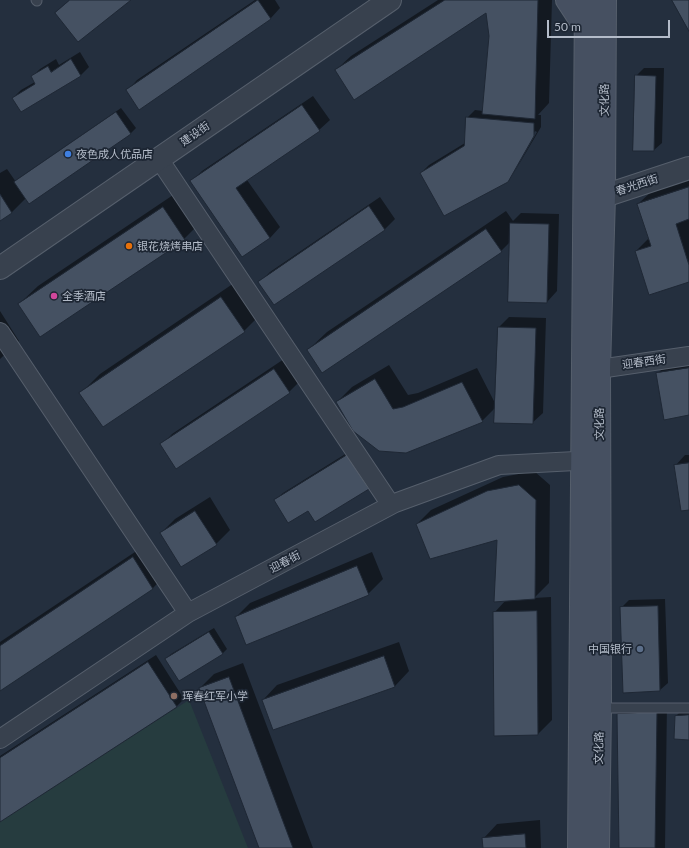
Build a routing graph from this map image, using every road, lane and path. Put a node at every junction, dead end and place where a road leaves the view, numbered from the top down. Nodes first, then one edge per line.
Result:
1 (390, 0) edge
2 (567, 0) edge
3 (586, 0) edge
4 (605, 0) edge
5 (586, 29) junction
6 (159, 159) junction
7 (689, 168) edge
8 (594, 197) junction
9 (0, 268) edge
10 (0, 332) edge
11 (689, 356) edge
12 (600, 369) junction
13 (590, 460) junction
14 (391, 506) junction
15 (188, 613) junction
16 (591, 708) junction
17 (689, 708) edge
18 (0, 739) edge
19 (579, 848) edge
20 (598, 848) edge

1 - 6 street, 建设街
2 - 5 main road
3 - 5 main road, 文化路
4 - 8 main road, 文化路
5 - 8 main road, 文化路
6 - 9 street, 建设街
6 - 14 street
7 - 8 street, 春光西街
8 - 12 main road, 文化路
8 - 13 main road, 文化路
10 - 15 street
11 - 12 street, 迎春西街
12 - 13 main road, 文化路
13 - 14 street, 迎春街
13 - 16 main road, 文化路
14 - 15 street, 迎春街
15 - 18 street, 迎春街
16 - 17 lane
16 - 19 main road, 文化路
16 - 20 main road, 文化路

